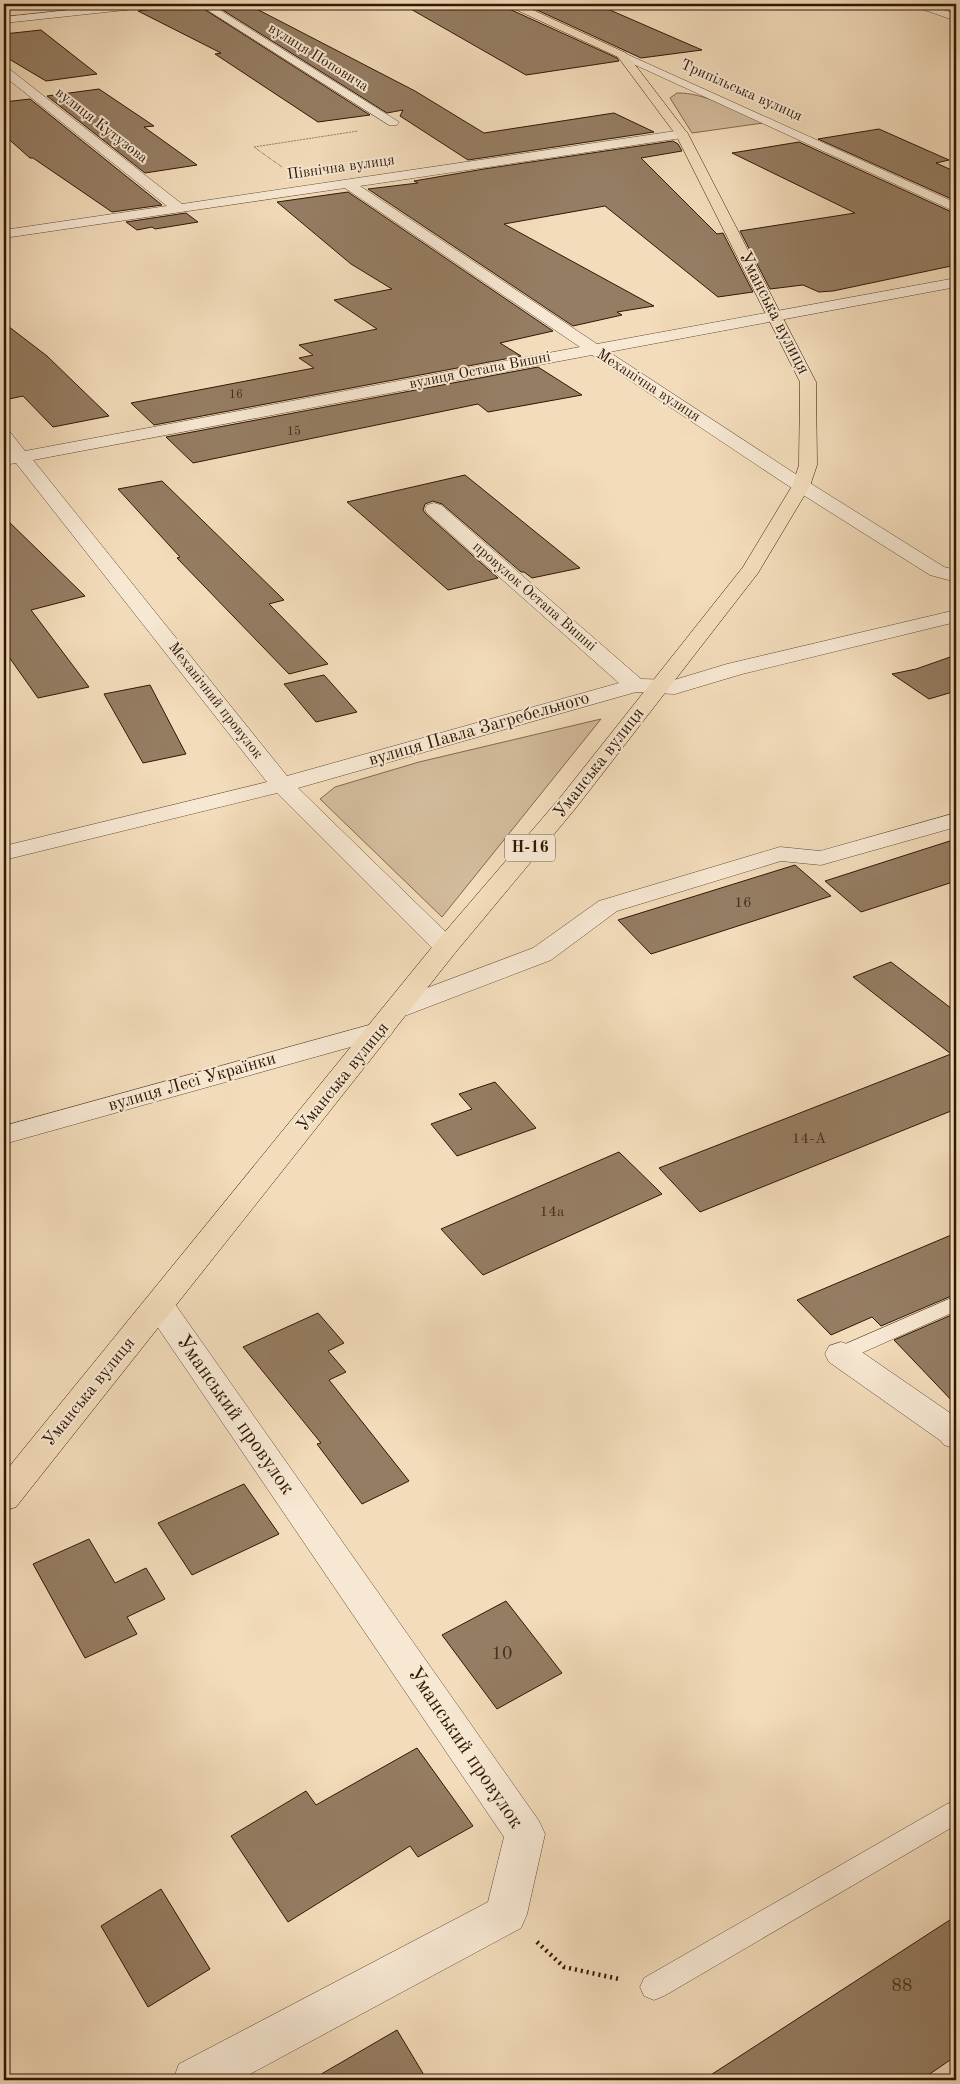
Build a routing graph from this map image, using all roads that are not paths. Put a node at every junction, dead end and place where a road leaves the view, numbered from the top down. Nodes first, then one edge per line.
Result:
1 (153, 4) edge
2 (202, 4) edge
3 (512, 4) edge
4 (917, 4) edge
5 (956, 18) edge
6 (4, 20) edge
7 (622, 55) junction
8 (4, 70) edge
9 (393, 122) road end
10 (682, 134) junction
11 (348, 183) junction
12 (179, 208) junction
13 (956, 208) edge
14 (4, 234) edge
15 (956, 282) edge
16 (776, 316) junction
17 (594, 350) junction
18 (4, 436) edge
19 (13, 458) edge
20 (801, 486) junction
21 (434, 509) dead end
22 (956, 576) edge
23 (956, 616) edge
24 (647, 686) junction
25 (282, 785) junction
26 (956, 820) edge
27 (4, 853) edge
28 (446, 947) junction
29 (389, 1020) junction
30 (4, 1135) edge
31 (956, 1303) edge
32 (159, 1305) junction
33 (841, 1354) joint
34 (956, 1436) edge
35 (4, 1498) edge
36 (956, 1812) edge
37 (654, 1987) road end
38 (195, 2080) edge

1 - 6 street
2 - 9 street, вулиця Поповича
3 - 7 main road, Трипільська вулиця
4 - 5 street
7 - 10 main road, Уманська вулиця
7 - 13 street, Трипільська вулиця
8 - 12 street, вулиця Кутузова
10 - 11 street, Північна вулиця
10 - 16 main road, Уманська вулиця / Н-16
11 - 12 street, Північна вулиця
11 - 17 street, Механічна вулиця
12 - 14 street, Північна вулиця
15 - 16 street, вулиця Остапа Вишні
16 - 17 street, вулиця Остапа Вишні
16 - 20 main road, Уманська вулиця / Н-16
17 - 19 street, вулиця Остапа Вишні
17 - 20 street, Механічна вулиця
18 - 19 street, Механічний провулок
19 - 25 street, Механічний провулок
20 - 22 street, Механічна вулиця
20 - 24 main road, Уманська вулиця / Н-16
21 - 24 street, провулок Остапа Вишні
23 - 24 street, вулиця Павла Загребельного
24 - 25 street, вулиця Павла Загребельного
24 - 28 main road, Уманська вулиця / Н-16
25 - 27 street, вулиця Павла Загребельного
25 - 28 street, Механічний провулок
26 - 29 street, вулиця Лесі Українки
28 - 29 main road, Уманська вулиця / Н-16
29 - 30 street, вулиця Лесі Українки
29 - 32 main road, Уманська вулиця / Н-16
31 - 33 lane
32 - 35 main road, Уманська вулиця / Н-16
32 - 38 street, Уманський провулок
33 - 34 street
36 - 37 lane

